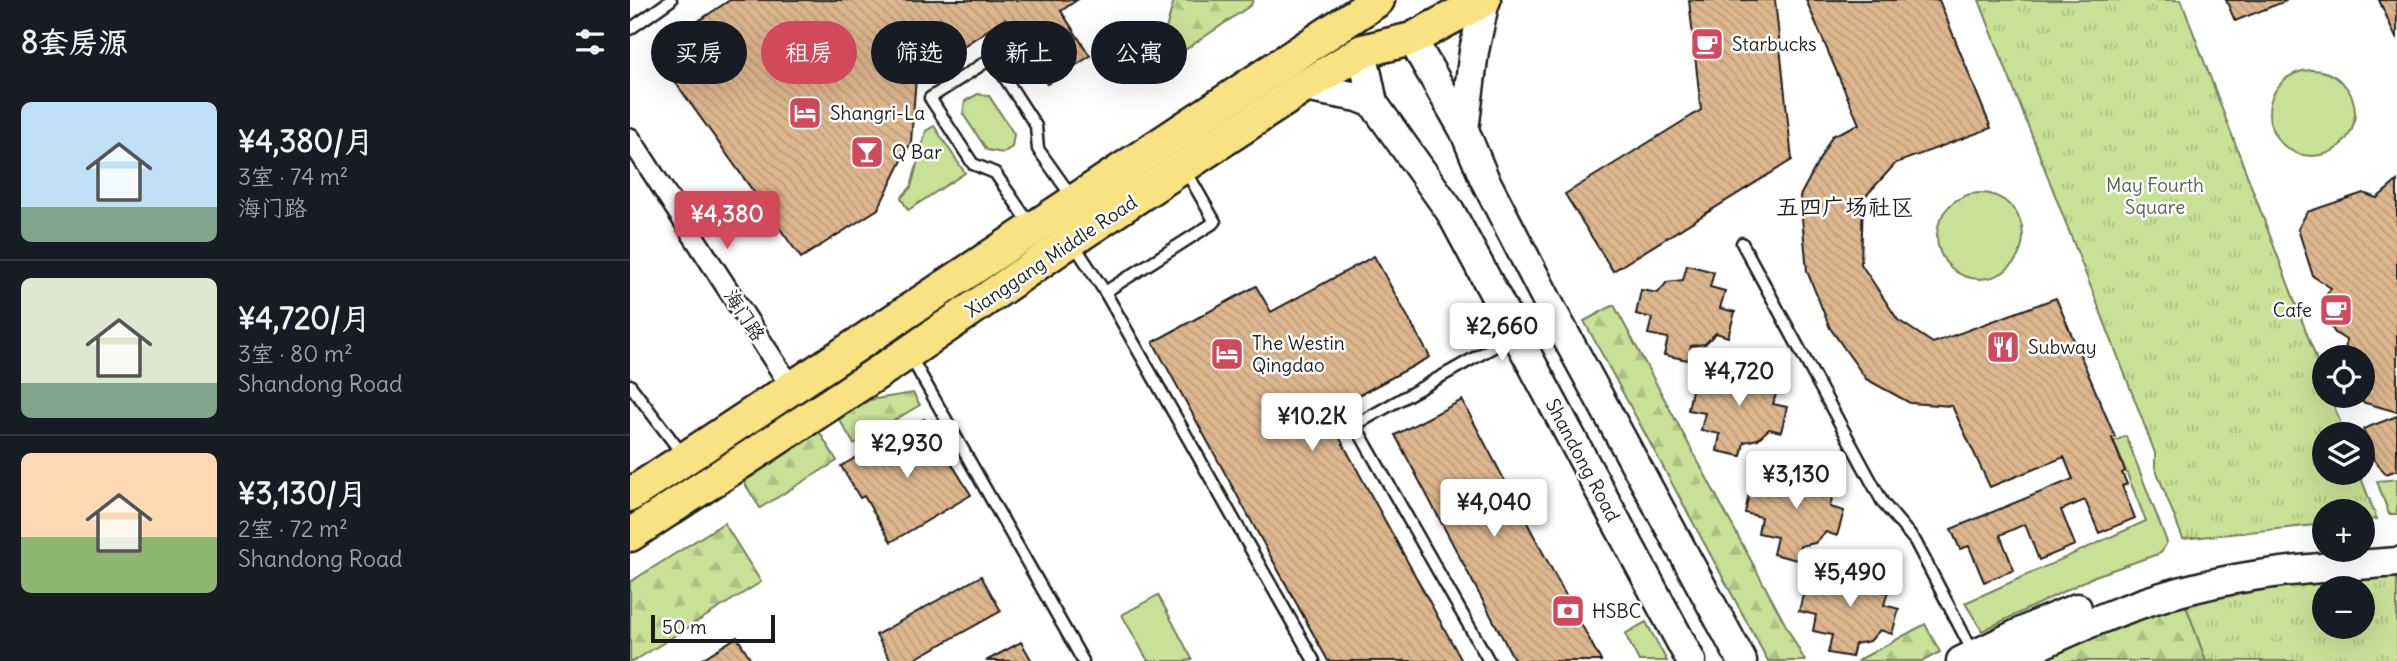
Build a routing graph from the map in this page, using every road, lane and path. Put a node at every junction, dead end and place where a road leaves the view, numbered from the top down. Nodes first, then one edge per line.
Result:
1 (671, 0) edge
2 (1389, 0) edge
3 (1485, 0) edge
4 (1358, 5) edge
5 (630, 29) edge
6 (1412, 39) junction
7 (1362, 51) junction
8 (1304, 87) junction
9 (1373, 103) junction
10 (1464, 130) junction
11 (630, 138) edge
12 (1184, 167) junction
13 (1074, 201) junction
14 (1032, 228) junction
15 (1072, 240) junction
16 (1742, 243) dead end
17 (1105, 292) junction
18 (1515, 335) junction
19 (908, 353) junction
20 (630, 385) edge
21 (791, 387) junction
22 (685, 458) junction
23 (630, 495) edge
24 (630, 535) edge
25 (2397, 543) edge
26 (2375, 545) edge
27 (2312, 550) edge
28 (2397, 562) edge
29 (1968, 658) edge
30 (1083, 661) edge
31 (1314, 661) edge
32 (1489, 661) edge
33 (1691, 661) edge
34 (1742, 661) edge
35 (2006, 661) edge

1 - 5 lane
2 - 6 main road
3 - 6 main road, Xianggang Middle Road
3 - 10 main road
4 - 7 main road, Shandong Road
4 - 13 main road, Xianggang Middle Road
6 - 7 main road, Xianggang Middle Road
6 - 10 main road
7 - 8 main road, Xianggang Middle Road
7 - 9 main road, Shandong Road
8 - 9 main road
8 - 12 main road, Xianggang Middle Road
9 - 18 main road, Shandong Road
10 - 34 main road
11 - 21 street, 海门路
12 - 15 main road, Xianggang Middle Road
12 - 17 lane
13 - 14 main road, Xianggang Middle Road
13 - 14 lane
14 - 21 main road, Xianggang Middle Road
15 - 17 lane
15 - 19 main road, Xianggang Middle Road
16 - 29 lane
17 - 31 lane
18 - 32 lane
18 - 33 main road, Shandong Road
19 - 24 main road, Xianggang Middle Road
19 - 30 lane
20 - 22 lane
21 - 22 main road, Xianggang Middle Road
22 - 23 main road, Xianggang Middle Road
25 - 26 main road
27 - 29 main road
28 - 35 main road

